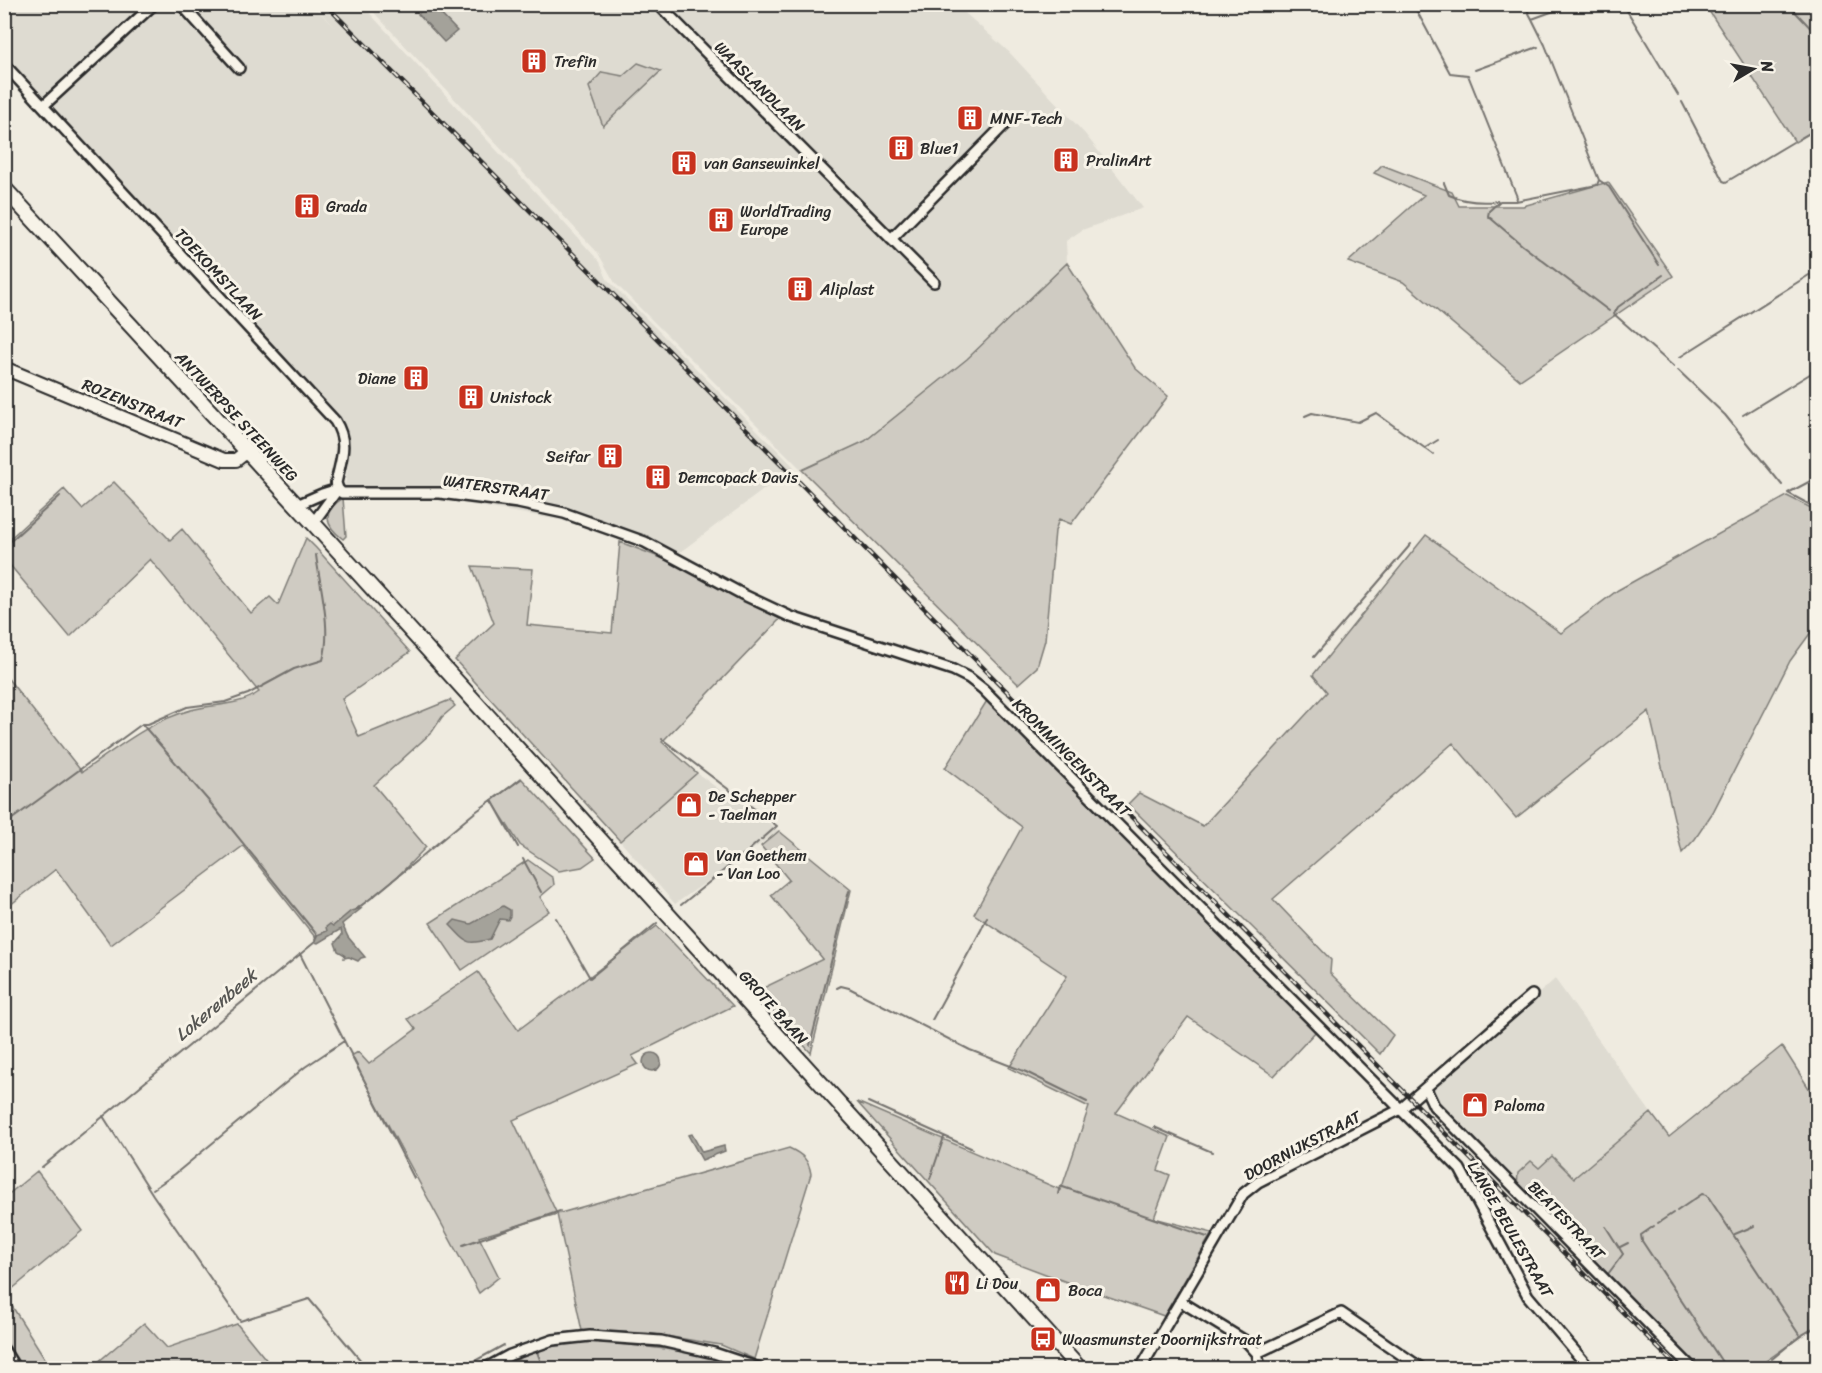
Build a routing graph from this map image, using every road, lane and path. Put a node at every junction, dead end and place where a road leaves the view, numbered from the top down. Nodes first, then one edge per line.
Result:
1 (154, 4) edge
2 (181, 4) edge
3 (658, 4) edge
4 (4, 64) edge
5 (239, 68) dead end
6 (43, 106) junction
7 (1005, 124) dead end
8 (4, 188) edge
9 (891, 239) junction
10 (934, 282) dead end
11 (4, 368) edge
12 (247, 451) junction
13 (338, 489) junction
14 (297, 504) junction
15 (313, 523) junction
16 (645, 542) joint
17 (444, 667) joint
18 (1532, 995) dead end
19 (1426, 1089) junction
20 (1401, 1109) junction
21 (1180, 1301) junction
22 (4, 1350) edge
23 (1257, 1353) junction
24 (15, 1368) edge
25 (486, 1368) edge
26 (759, 1368) edge
27 (1079, 1368) edge
28 (1141, 1368) edge
29 (1260, 1368) edge
30 (1421, 1368) edge
31 (1589, 1368) edge
32 (1692, 1368) edge

1 - 6 street
2 - 5 street
3 - 9 street, WAASLANDLAAN
4 - 6 street, TOEKOMSTLAAN
6 - 13 street, TOEKOMSTLAAN
7 - 9 street
8 - 12 main road, ANTWERPSE STEENWEG
9 - 10 street, WAASLANDLAAN
11 - 12 street, ROZENSTRAAT
12 - 14 main road, ANTWERPSE STEENWEG
13 - 14 street
13 - 15 street
13 - 16 street, WATERSTRAAT
14 - 15 main road, ANTWERPSE STEENWEG
15 - 17 main road, ANTWERPSE STEENWEG
16 - 20 street, KROMMINGENSTRAAT
17 - 27 main road, GROTE BAAN
18 - 19 street, DOORNIJKSTRAAT
19 - 20 street, DOORNIJKSTRAAT
19 - 32 street, BEATESTRAAT
20 - 21 street, DOORNIJKSTRAAT
20 - 31 street, LANGE BEULESTRAAT
21 - 23 street
21 - 28 street, DOORNIJKSTRAAT
22 - 24 street
23 - 29 street
23 - 30 street
25 - 26 street

